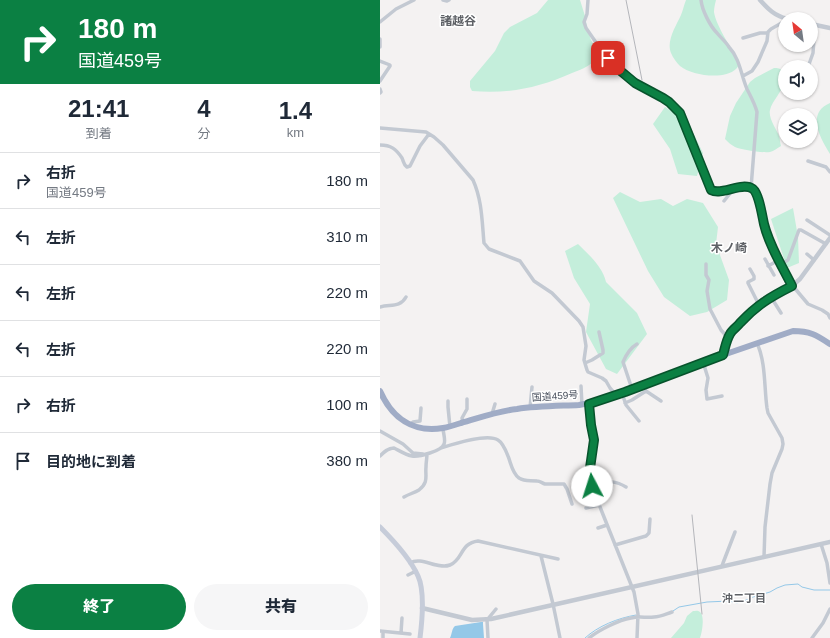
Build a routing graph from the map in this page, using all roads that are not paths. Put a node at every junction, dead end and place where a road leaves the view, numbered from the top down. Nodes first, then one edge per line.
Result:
1 (414, 0) edge
2 (443, 0) edge
3 (449, 0) edge
4 (588, 0) edge
5 (701, 0) edge
6 (760, 0) edge
7 (778, 16) edge
8 (380, 22) edge
9 (778, 24) edge
10 (818, 25) edge
11 (830, 28) edge
12 (768, 33) junction
13 (743, 38) dead end
14 (380, 39) edge
15 (380, 47) edge
16 (380, 61) edge
17 (743, 76) junction
18 (380, 81) edge
19 (380, 89) edge
20 (380, 93) edge
21 (380, 128) edge
22 (429, 134) junction
23 (380, 145) edge
24 (808, 161) dead end
25 (830, 172) edge
26 (733, 188) junction
27 (751, 188) junction
28 (724, 201) dead end
29 (807, 220) dead end
30 (830, 236) edge
31 (826, 244) junction
32 (807, 254) dead end
33 (765, 259) dead end
34 (779, 260) junction
35 (814, 260) junction
36 (706, 264) dead end
37 (781, 264) junction
38 (768, 266) junction
39 (750, 269) dead end
40 (774, 275) dead end
41 (792, 286) junction
42 (406, 297) dead end
43 (771, 297) junction
44 (759, 305) junction
45 (380, 307) edge
46 (781, 313) dead end
47 (830, 318) edge
48 (599, 332) dead end
49 (728, 338) junction
50 (757, 343) junction
51 (637, 344) dead end
52 (830, 344) edge
53 (723, 355) junction
54 (703, 362) junction
55 (585, 363) junction
56 (643, 385) junction
57 (581, 386) dead end
58 (532, 387) dead end
59 (632, 389) junction
60 (380, 391) edge
61 (646, 391) junction
62 (619, 394) junction
63 (722, 396) dead end
64 (468, 399) dead end
65 (448, 401) dead end
66 (660, 401) dead end
67 (625, 402) junction
68 (495, 404) dead end
69 (589, 404) junction
70 (582, 405) junction
71 (421, 408) dead end
72 (530, 408) junction
73 (492, 415) junction
74 (639, 421) dead end
75 (463, 423) junction
76 (411, 424) junction
77 (450, 427) junction
78 (443, 428) junction
79 (380, 431) edge
80 (441, 448) junction
81 (426, 454) junction
82 (380, 456) edge
83 (591, 481) junction
84 (626, 487) dead end
85 (404, 497) dead end
86 (572, 504) dead end
87 (599, 504) junction
88 (586, 508) dead end
89 (650, 519) dead end
90 (607, 525) junction
91 (380, 527) edge
92 (598, 528) dead end
93 (736, 532) dead end
94 (830, 542) edge
95 (821, 544) junction
96 (615, 545) junction
97 (542, 556) junction
98 (764, 557) junction
99 (558, 560) dead end
100 (410, 563) junction
101 (722, 566) junction
102 (416, 571) junction
103 (408, 575) dead end
104 (830, 583) edge
105 (632, 587) junction
106 (553, 604) junction
107 (422, 608) junction
108 (496, 609) dead end
109 (830, 609) edge
110 (672, 612) dead end
111 (402, 618) dead end
112 (638, 618) junction
113 (488, 620) junction
114 (382, 632) edge
115 (401, 633) junction
116 (410, 634) dead end
117 (383, 638) edge
118 (420, 638) edge
119 (488, 638) edge
120 (560, 638) edge
121 (589, 638) edge
122 (637, 638) edge
123 (812, 638) edge

1 - 8 street
2 - 3 street
4 - 26 street
5 - 17 street
6 - 7 street
9 - 12 street
10 - 11 street
12 - 13 street
12 - 17 street
14 - 15 street
16 - 18 street
17 - 27 street
19 - 20 street
21 - 22 street
22 - 23 street
22 - 55 street
24 - 25 street
26 - 27 street
26 - 28 street
27 - 34 street
29 - 30 street
30 - 31 street
31 - 35 street
31 - 37 street
32 - 35 street
33 - 38 street
34 - 37 street
34 - 38 street
35 - 41 street
36 - 49 street
37 - 41 street
38 - 40 street
39 - 44 street
41 - 43 street
41 - 47 street
42 - 45 street
43 - 44 street
43 - 46 street
44 - 49 street
48 - 55 street
49 - 53 street
50 - 52 highway, 国道459号
50 - 53 highway, 国道459号
50 - 98 street
51 - 59 street
53 - 54 highway, 国道459号
54 - 56 highway, 国道459号
54 - 63 street
55 - 62 street
56 - 59 highway, 国道459号
56 - 61 street
57 - 70 street
58 - 72 street
59 - 62 highway, 国道459号
60 - 76 highway, 国道459号
61 - 66 street
61 - 67 street
62 - 67 street
62 - 69 highway, 国道459号
64 - 75 street
65 - 77 street
67 - 74 street
68 - 73 street
69 - 70 highway, 国道459号
69 - 83 street
70 - 72 highway, 国道459号
71 - 76 street
72 - 73 highway, 国道459号
73 - 75 highway, 国道459号
75 - 77 highway, 国道459号
76 - 78 highway, 国道459号
77 - 78 highway, 国道459号
78 - 80 street
79 - 81 street
80 - 81 street
80 - 86 street
81 - 82 street
81 - 85 street
83 - 84 street
83 - 87 street
87 - 88 street
87 - 90 street
89 - 96 street
90 - 92 street
90 - 96 street
91 - 100 main road
93 - 101 street
94 - 95 street
95 - 98 street
95 - 104 street
96 - 105 street
97 - 99 street
97 - 100 street
97 - 106 street
98 - 101 street
100 - 102 main road
101 - 105 street
102 - 103 street
102 - 107 main road
105 - 106 street
105 - 112 street
106 - 113 street
106 - 120 street
107 - 113 street
107 - 118 main road
108 - 113 street
109 - 123 street
110 - 112 street
111 - 115 street
112 - 121 street
112 - 122 street
113 - 119 street
114 - 115 street
114 - 117 street
115 - 116 street

